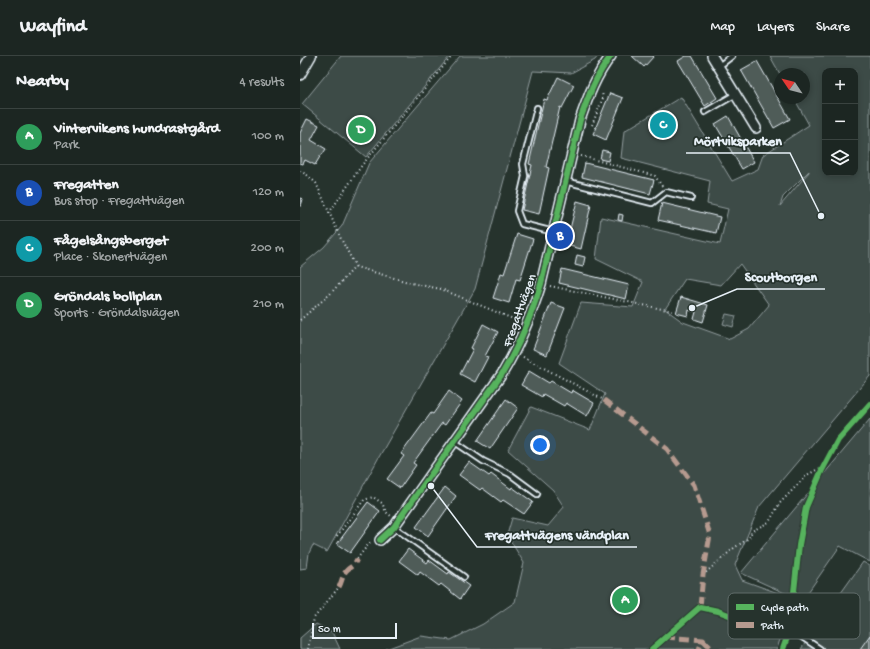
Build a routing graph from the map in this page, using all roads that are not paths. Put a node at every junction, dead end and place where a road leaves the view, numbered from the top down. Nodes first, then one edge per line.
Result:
1 (311, 56) edge
2 (611, 56) edge
3 (712, 56) edge
4 (732, 56) edge
5 (718, 66) junction
6 (300, 75) edge
7 (736, 94) junction
8 (537, 108) dead end
9 (705, 112) dead end
10 (756, 128) dead end
11 (566, 181) junction
12 (691, 198) dead end
13 (554, 232) junction
14 (454, 442) junction
15 (537, 494) dead end
16 (396, 524) junction
17 (380, 540) road end
18 (464, 576) dead end
19 (806, 639) edge
20 (820, 649) edge

1 - 6 street
2 - 11 street, Fregattvägen
3 - 5 street
4 - 5 lane
5 - 7 street
7 - 9 lane
7 - 10 street
8 - 13 lane
11 - 12 lane
11 - 13 street, Fregattvägen
13 - 14 street, Fregattvägen
14 - 15 lane
14 - 16 street, Fregattvägen
16 - 17 street, Fregattvägen
16 - 18 lane
19 - 20 lane

